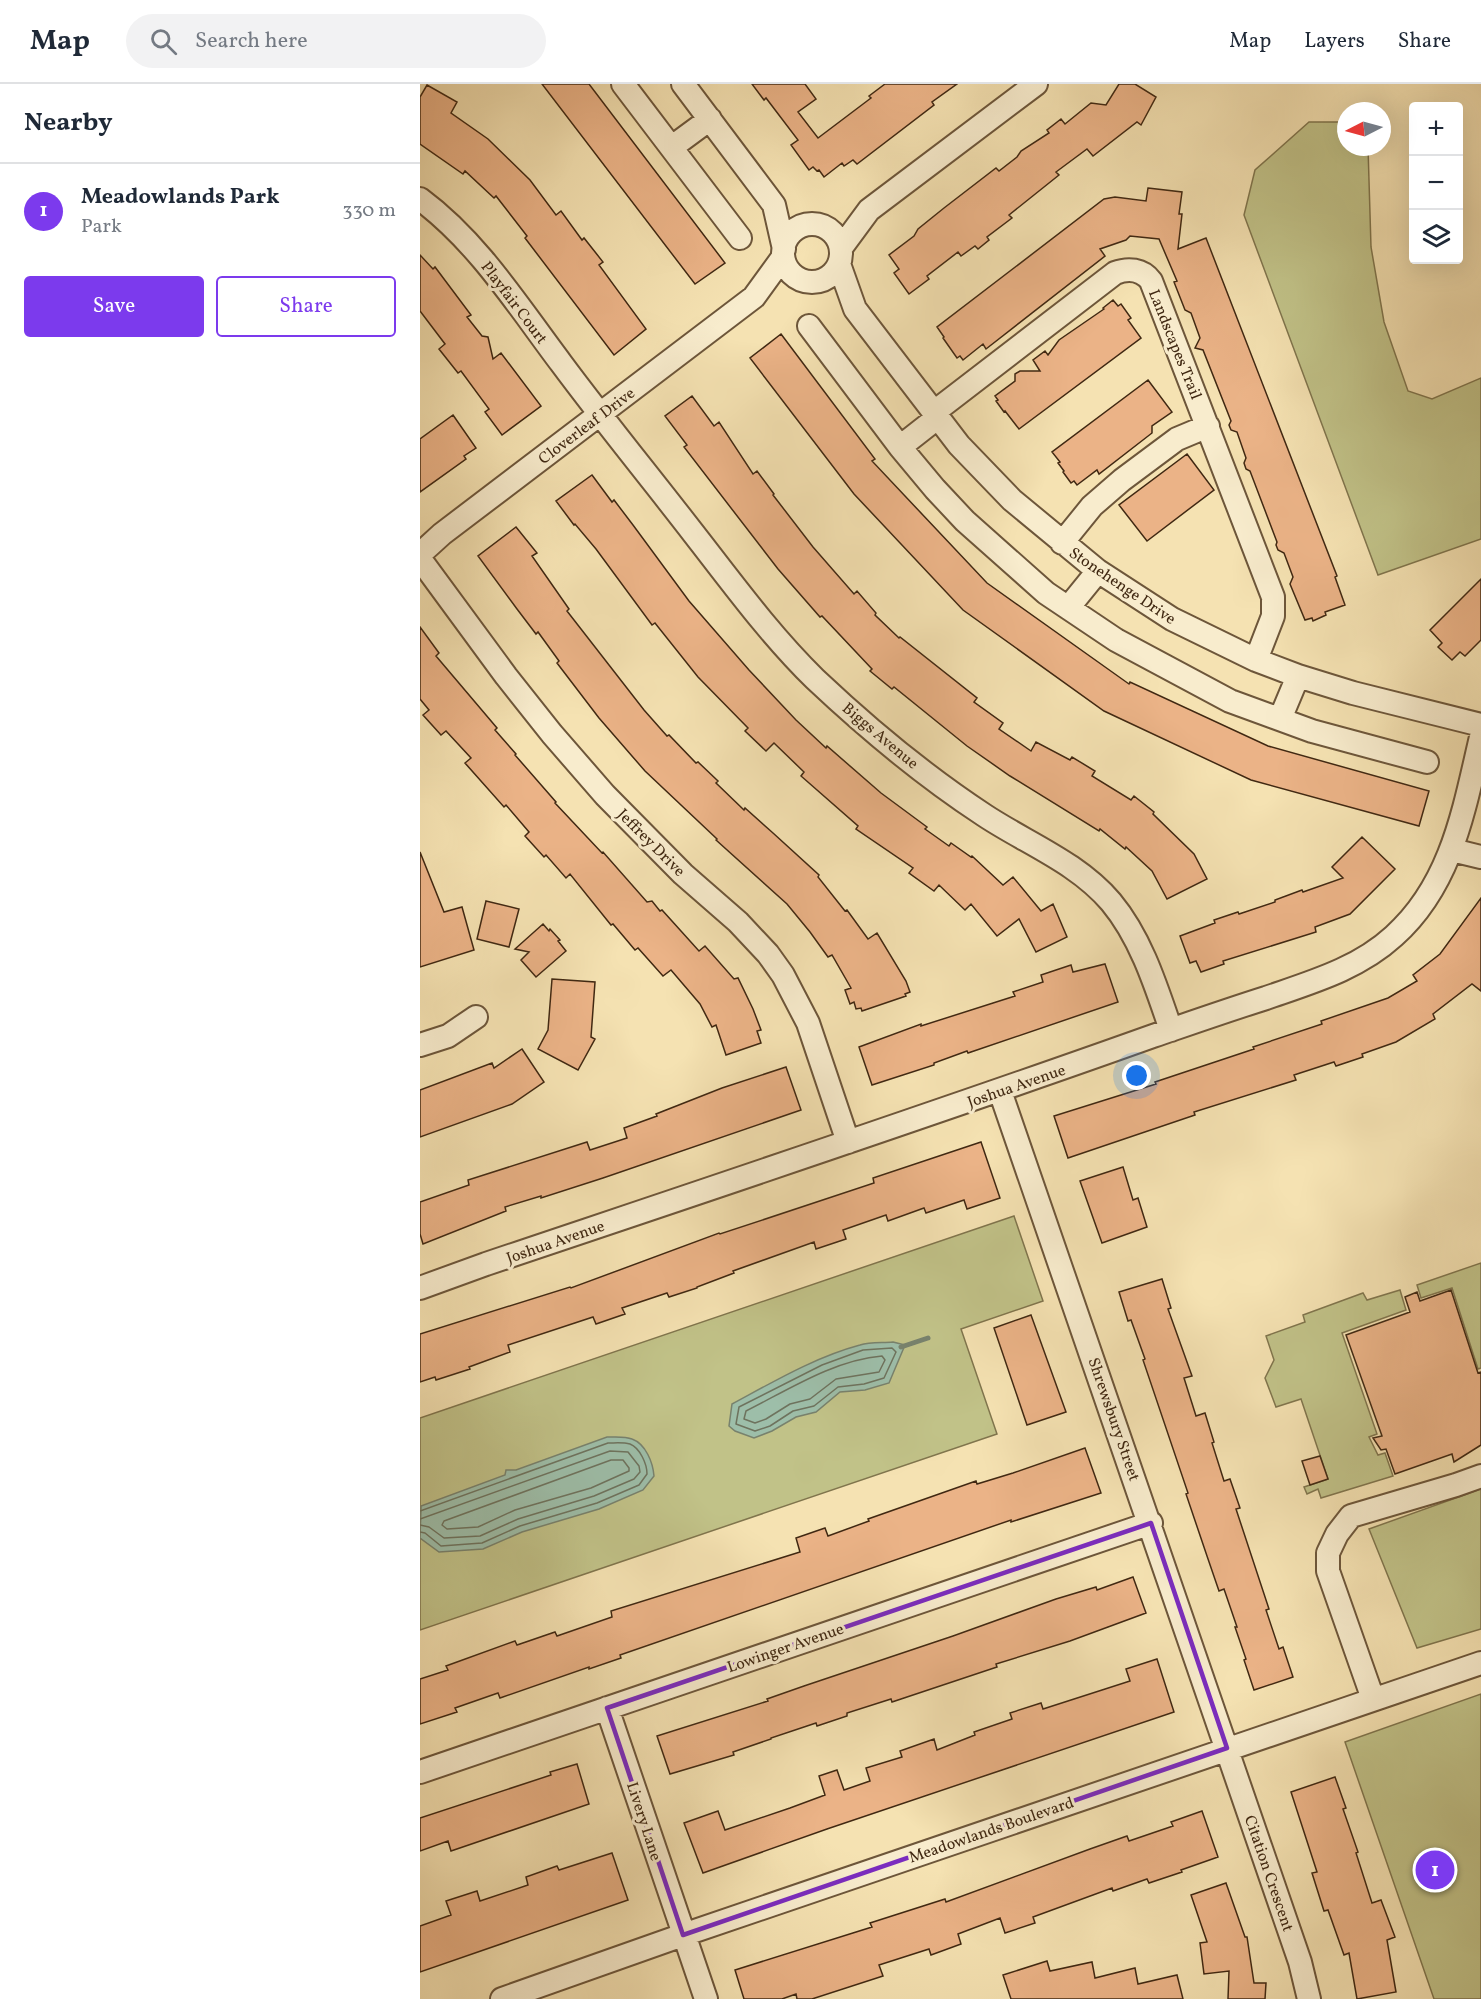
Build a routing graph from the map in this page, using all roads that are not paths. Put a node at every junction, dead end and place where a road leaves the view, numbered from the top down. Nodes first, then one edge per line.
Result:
1 (623, 84) edge
2 (683, 84) edge
3 (1036, 84) edge
4 (710, 119) junction
5 (672, 147) junction
6 (420, 199) edge
7 (774, 205) junction
8 (869, 210) junction
9 (817, 225) junction
10 (740, 238) dead end
11 (784, 253) junction
12 (840, 256) junction
13 (810, 282) junction
14 (754, 297) junction
15 (855, 309) junction
16 (808, 326) dead end
17 (600, 414) junction
18 (935, 415) junction
19 (1208, 426) junction
20 (900, 447) junction
21 (1062, 543) junction
22 (420, 556) edge
23 (1098, 571) junction
24 (1068, 608) junction
25 (1256, 660) junction
26 (1298, 676) junction
27 (1280, 719) junction
28 (1481, 725) edge
29 (1481, 737) edge
30 (1427, 762) dead end
31 (1452, 850) junction
32 (1481, 857) edge
33 (476, 1017) dead end
34 (1171, 1030) junction
35 (420, 1045) edge
36 (1000, 1091) junction
37 (848, 1142) junction
38 (420, 1288) edge
39 (1481, 1476) edge
40 (1150, 1522) junction
41 (1481, 1663) edge
42 (1373, 1699) junction
43 (607, 1708) junction
44 (1227, 1748) junction
45 (420, 1772) edge
46 (683, 1935) junction
47 (502, 1999) edge
48 (706, 1999) edge
49 (1309, 1999) edge

1 - 5 street
2 - 4 street
3 - 8 street
4 - 5 street
4 - 7 street
5 - 10 street
6 - 17 street, Playfair Court
7 - 9 street
7 - 11 street
8 - 9 street
8 - 12 street
9 - 11 street
9 - 12 street
11 - 13 street
11 - 14 street, Cloverleaf Drive
12 - 13 street
12 - 15 street, Stonehenge Drive
13 - 14 street, Cloverleaf Drive
13 - 15 street, Stonehenge Drive
14 - 17 street, Cloverleaf Drive
15 - 18 street, Stonehenge Drive
16 - 20 street
17 - 22 street, Cloverleaf Drive
17 - 34 street, Biggs Avenue
18 - 19 street, Landscapes Trail
18 - 20 street, Landscapes Trail
18 - 21 street, Stonehenge Drive
19 - 21 street
19 - 25 street, Landscapes Trail
20 - 24 street
21 - 23 street, Stonehenge Drive
22 - 37 street, Jeffrey Drive
23 - 24 street
23 - 25 street, Stonehenge Drive
24 - 27 street
25 - 26 street, Stonehenge Drive
26 - 27 street
26 - 28 street, Stonehenge Drive
27 - 30 street
29 - 31 street, Joshua Avenue
31 - 32 street
31 - 34 street, Joshua Avenue
33 - 35 street
34 - 36 street, Joshua Avenue
36 - 37 street, Joshua Avenue
36 - 40 street, Shrewsbury Street
37 - 38 street, Joshua Avenue
39 - 42 street
40 - 43 street, Lowinger Avenue
40 - 44 street, Shrewsbury Street
41 - 42 street, Meadowlands Boulevard
42 - 44 street, Meadowlands Boulevard
43 - 45 street, Lowinger Avenue
43 - 46 street, Livery Lane
44 - 46 street, Meadowlands Boulevard
44 - 49 street, Citation Crescent
46 - 47 street, Meadowlands Boulevard
46 - 48 street

